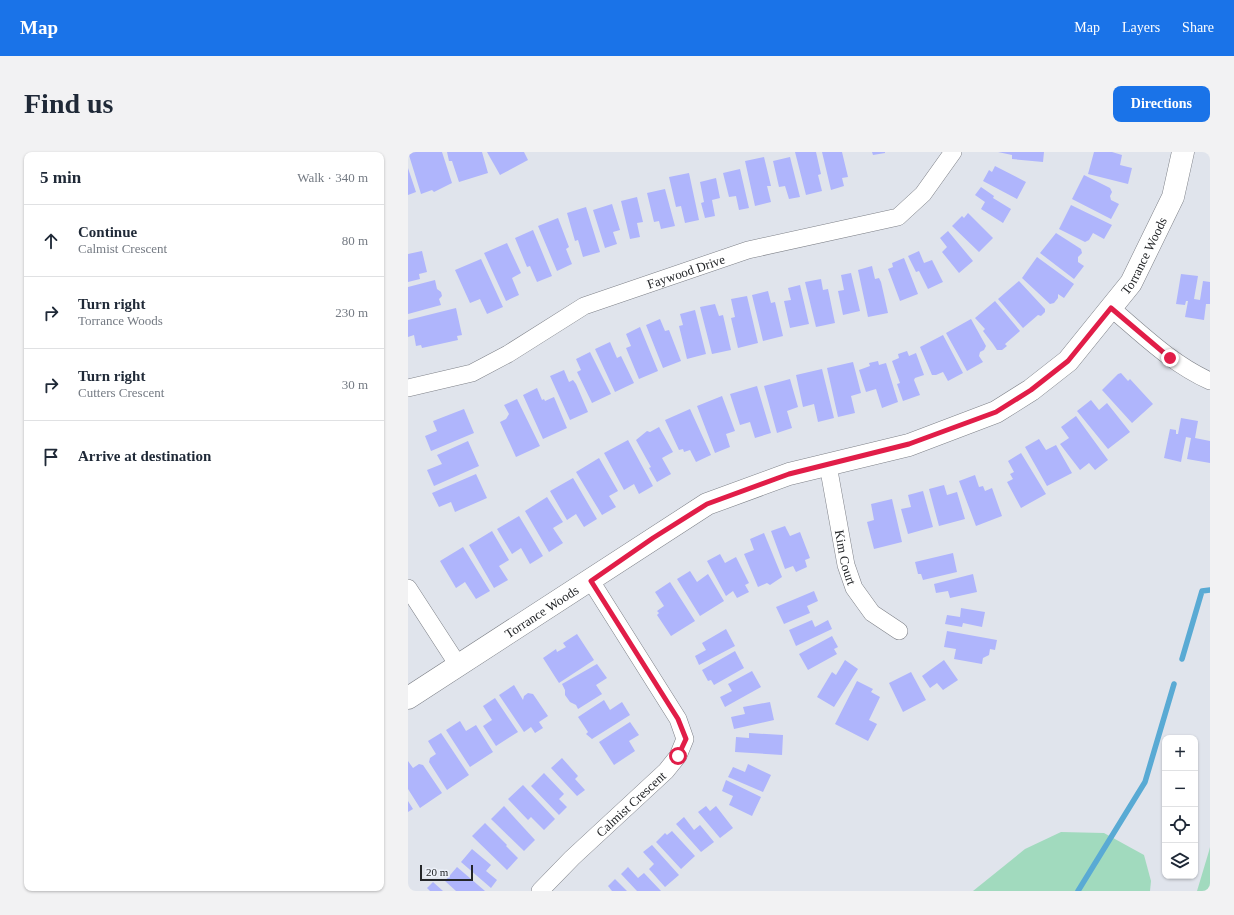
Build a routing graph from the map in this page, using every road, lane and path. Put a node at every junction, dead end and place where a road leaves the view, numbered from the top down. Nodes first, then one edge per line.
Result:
1 (953, 152) edge
2 (1183, 152) edge
3 (1111, 308) junction
4 (1210, 381) edge
5 (408, 388) edge
6 (828, 464) junction
7 (591, 581) junction
8 (408, 588) edge
9 (898, 631) dead end
10 (458, 665) junction
11 (408, 698) edge
12 (540, 891) edge

1 - 5 street, Faywood Drive
2 - 3 street, Torrance Woods
3 - 4 street
3 - 6 street, Torrance Woods
6 - 7 street, Torrance Woods
6 - 9 street, Kim Court
7 - 10 street, Torrance Woods
7 - 12 street, Calmist Crescent
8 - 10 street
10 - 11 street, Torrance Woods

